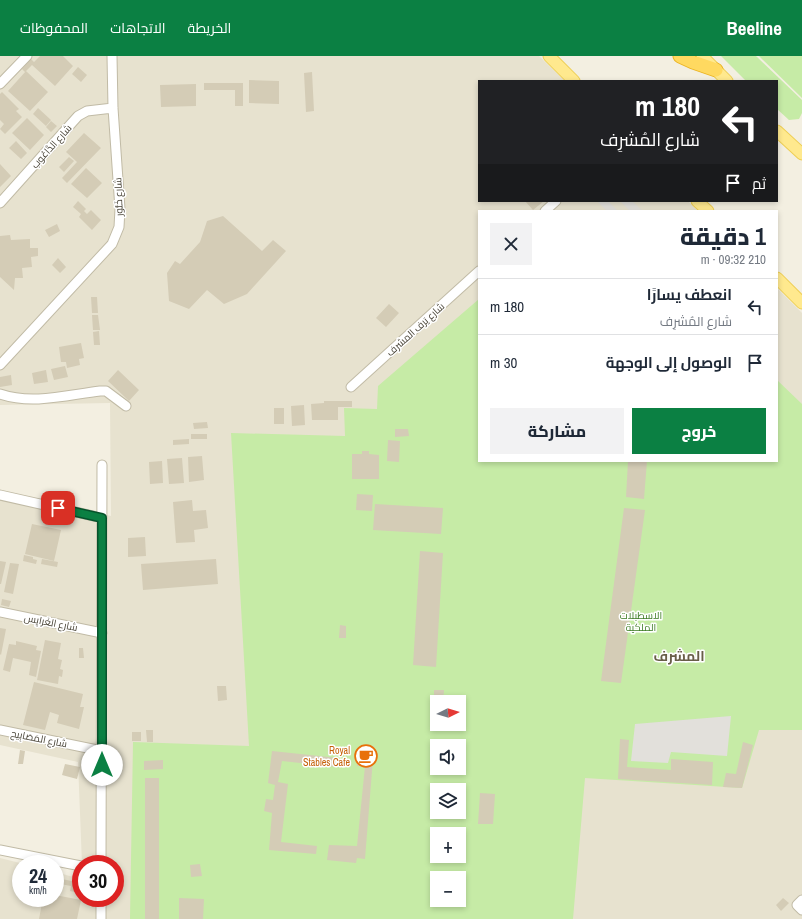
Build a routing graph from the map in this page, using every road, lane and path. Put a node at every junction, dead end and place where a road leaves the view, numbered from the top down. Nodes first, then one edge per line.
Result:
1 (27, 56) edge
2 (112, 56) edge
3 (549, 56) edge
4 (680, 56) edge
5 (702, 56) edge
6 (716, 70) junction
7 (573, 80) edge
8 (727, 80) edge
9 (0, 84) edge
10 (113, 108) junction
11 (778, 132) edge
12 (802, 154) edge
13 (555, 202) edge
14 (698, 202) edge
15 (0, 204) edge
16 (546, 210) edge
17 (707, 210) edge
18 (478, 272) edge
19 (778, 279) edge
20 (802, 303) edge
21 (0, 365) edge
22 (351, 387) dead end
23 (0, 394) edge
24 (126, 406) dead end
25 (102, 465) dead end
26 (0, 495) edge
27 (102, 518) junction
28 (0, 612) edge
29 (102, 633) junction
30 (0, 730) edge
31 (102, 751) junction
32 (0, 850) edge
33 (101, 855) edge
34 (72, 864) edge
35 (101, 907) edge
36 (101, 919) edge

1 - 9 street
2 - 10 street, شارع خَنُّور
3 - 7 main road
4 - 6 highway
5 - 6 main road
6 - 8 main road
10 - 15 street, شارع الدَّاعُوب
10 - 21 street, شارع خَنُّور
11 - 12 main road
13 - 16 street
14 - 17 main road
18 - 22 street, شارع يَرف المشرف
19 - 20 main road
23 - 24 street
25 - 27 street
26 - 27 street
27 - 29 street
28 - 29 street, شارع الغَرايِس
29 - 31 street
30 - 31 street, شارع المَصَابِيح
31 - 33 street
32 - 34 street
35 - 36 street

